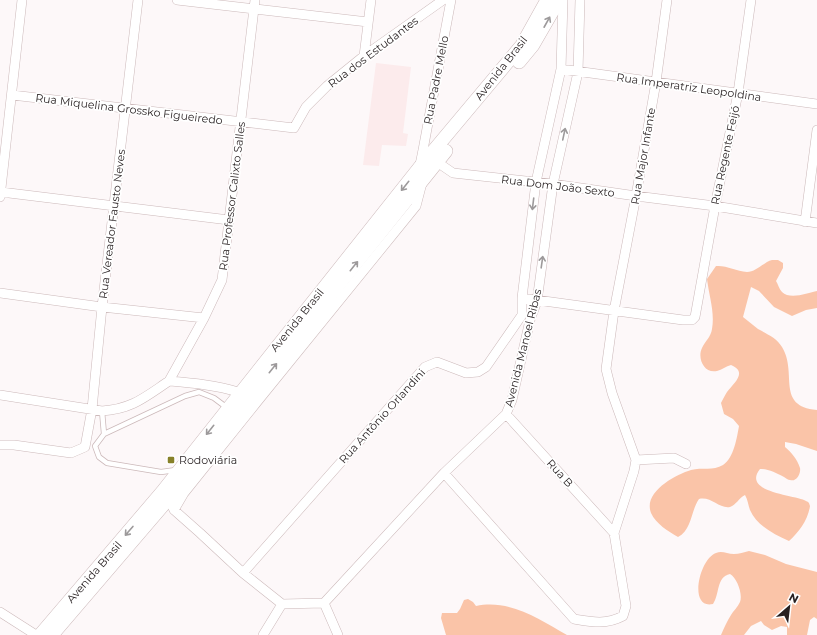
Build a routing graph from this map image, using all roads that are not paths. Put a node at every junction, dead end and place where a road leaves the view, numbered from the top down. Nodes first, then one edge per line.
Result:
1 (22, 0) edge
2 (138, 0) edge
3 (177, 0) edge
4 (370, 0) edge
5 (443, 0) edge
6 (451, 0) edge
7 (547, 0) edge
8 (559, 0) edge
9 (563, 0) edge
10 (580, 0) edge
11 (667, 0) edge
12 (751, 0) edge
13 (254, 5) edge
14 (368, 22) junction
15 (364, 56) junction
16 (561, 69) junction
17 (578, 72) junction
18 (656, 82) junction
19 (738, 93) junction
20 (12, 95) junction
21 (817, 104) edge
22 (126, 108) junction
23 (241, 122) junction
24 (294, 128) joint
25 (817, 130) edge
26 (430, 156) junction
27 (421, 174) junction
28 (536, 182) junction
29 (553, 184) junction
30 (0, 195) edge
31 (636, 196) junction
32 (715, 206) junction
33 (114, 207) junction
34 (229, 220) junction
35 (805, 222) junction
36 (817, 223) edge
37 (0, 294) edge
38 (522, 298) junction
39 (537, 301) junction
40 (102, 307) junction
41 (614, 311) junction
42 (522, 315) junction
43 (204, 318) junction
44 (530, 320) junction
45 (169, 381) junction
46 (0, 395) edge
47 (249, 398) junction
48 (92, 409) junction
49 (228, 409) junction
50 (102, 411) junction
51 (506, 414) junction
52 (104, 434) junction
53 (0, 445) edge
54 (636, 460) junction
55 (686, 464) dead end
56 (444, 473) junction
57 (172, 494) junction
58 (614, 533) junction
59 (243, 573) junction
60 (324, 603) junction
61 (282, 604) junction
62 (0, 612) edge
63 (36, 635) edge
64 (40, 635) edge
65 (52, 635) edge
66 (263, 635) edge
67 (338, 635) edge

1 - 20 street
2 - 22 street, Rua Vereador Fausto Neves
3 - 13 street
4 - 14 street
5 - 15 street, Rua dos Estudantes
6 - 26 street, Rua Padre Mello
7 - 26 main road, Avenida Brasil
26 -> 8 main road, Avenida Brasil
9 - 16 street, Avenida Manoel Ribas
10 - 17 street, Avenida Manoel Ribas
11 - 18 street, Rua Major Infante
12 - 19 street, Rua Regente Feijó
13 - 14 street
13 - 23 street, Rua Professor Calixto Salles
14 - 15 street
15 - 24 street, Rua dos Estudantes
16 - 17 street, Rua Imperatriz Leopoldina
16 - 28 street, Avenida Manoel Ribas
17 - 18 street, Rua Imperatriz Leopoldina
29 -> 17 street, Avenida Manoel Ribas
18 - 19 street, Rua Imperatriz Leopoldina
18 - 31 street, Rua Major Infante
19 - 21 street, Rua Imperatriz Leopoldina
19 - 32 street, Rua Regente Feijó
20 - 22 street, Rua Miquelina Grossko Figueiredo
20 - 30 street
22 - 23 street, Rua Miquelina Grossko Figueiredo
22 - 33 street, Rua Vereador Fausto Neves
23 - 24 street, Rua Miquelina Grossko Figueiredo
23 - 34 street, Rua Professor Calixto Salles
25 - 35 street
26 - 27 main road, Avenida Brasil
26 - 28 street, Rua Dom João Sexto
27 - 47 main road, Avenida Brasil
27 - 47 street
28 - 29 street, Rua Dom João Sexto
28 -> 38 street, Avenida Manoel Ribas
29 - 31 street, Rua Dom João Sexto
39 -> 29 street, Avenida Manoel Ribas
30 - 33 street
31 - 32 street, Rua Dom João Sexto
31 - 41 street, Rua Major Infante
32 - 35 street, Rua Dom João Sexto
32 - 41 street, Rua Regente Feijó
33 - 34 street
33 - 40 street, Rua Vereador Fausto Neves
34 - 43 street, Rua Professor Calixto Salles
35 - 36 street, Rua Dom João Sexto
37 - 40 street
38 - 39 street
38 - 42 street
39 - 41 street
39 - 44 street, Avenida Manoel Ribas
40 - 43 street
40 - 48 street, Rua Vereador Fausto Neves
41 - 54 street, Rua Major Infante
42 - 44 street
42 - 59 street, Rua Antônio Orlandini
43 - 45 street, Rua Professor Calixto Salles
44 - 51 street, Avenida Manoel Ribas
45 - 47 street
45 - 50 street
46 - 48 street
47 - 49 main road, Avenida Brasil
47 - 57 main road, Avenida Brasil
48 - 50 street
48 - 53 street, Rua Vereador Fausto Neves
49 - 52 lane
49 -> 57 main road, Avenida Brasil
50 - 52 lane
51 - 56 street, Avenida Manoel Ribas
51 - 58 street, Rua B
52 - 57 lane
54 - 55 street
54 - 58 street
56 - 58 street
56 - 60 street, Avenida Manoel Ribas
57 - 59 street
57 -> 64 main road, Avenida Brasil
57 - 65 main road, Avenida Brasil
59 - 61 street
60 - 61 street
60 - 67 street
61 - 66 street
62 - 63 street

